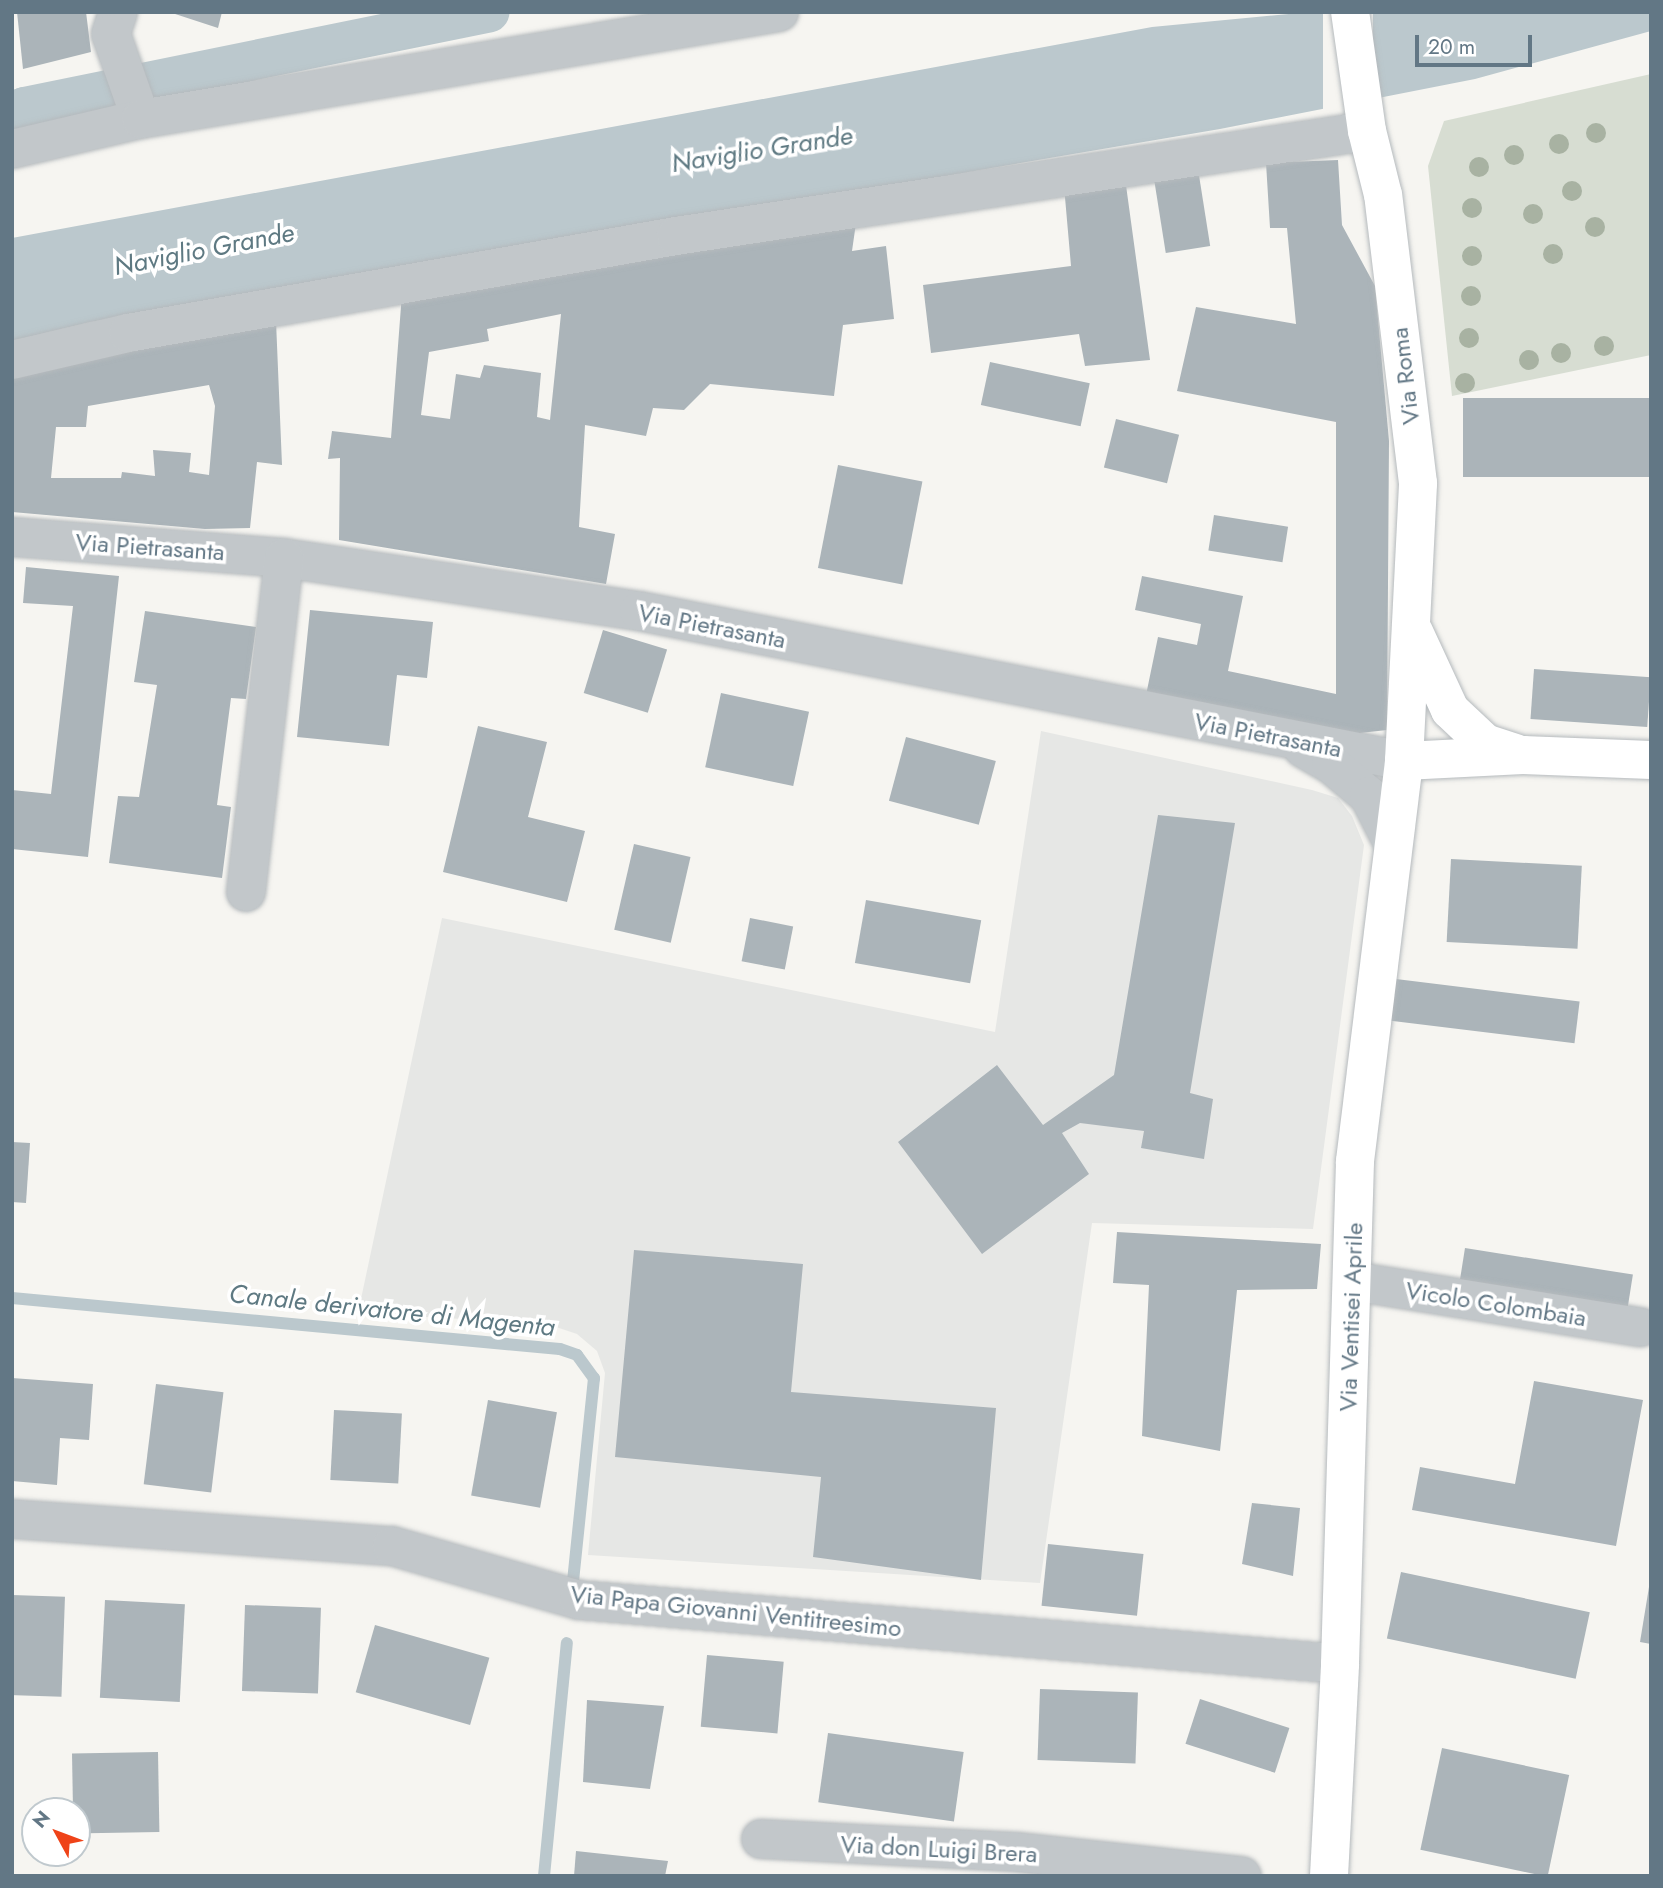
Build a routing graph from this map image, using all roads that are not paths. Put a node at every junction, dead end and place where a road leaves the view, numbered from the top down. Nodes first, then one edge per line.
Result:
1 (118, 12) edge
2 (779, 12) edge
3 (1350, 12) edge
4 (133, 96) junction
5 (1367, 131) junction
6 (12, 149) edge
7 (12, 360) edge
8 (12, 537) edge
9 (284, 558) junction
10 (1411, 623) junction
11 (1286, 738) junction
12 (1523, 755) junction
13 (1651, 760) edge
14 (1404, 761) junction
15 (1394, 845) junction
16 (246, 891) dead end
17 (1352, 1281) junction
18 (1640, 1327) dead end
19 (12, 1519) edge
20 (1340, 1664) junction
21 (761, 1839) dead end
22 (1242, 1876) edge
23 (1329, 1876) edge

1 - 4 street
2 - 4 street
3 - 5 main road, Via Roma
4 - 6 street
5 - 7 street
5 - 10 main road, Via Roma
8 - 9 street, Via Pietrasanta
9 - 11 street, Via Pietrasanta
9 - 16 street
10 - 12 main road, Via Roma
10 - 14 main road, Via Roma
11 - 14 street, Via Pietrasanta
11 - 15 street
12 - 13 main road, Via Roma
12 - 14 main road, Via Roma
14 - 15 main road, Via Ventisei Aprile
15 - 17 main road, Via Ventisei Aprile
17 - 18 street, Vicolo Colombaia
17 - 20 main road, Via Ventisei Aprile
19 - 20 street, Via Papa Giovanni Ventitreesimo
20 - 23 main road, Via Ventisei Aprile
21 - 22 street, Via don Luigi Brera

